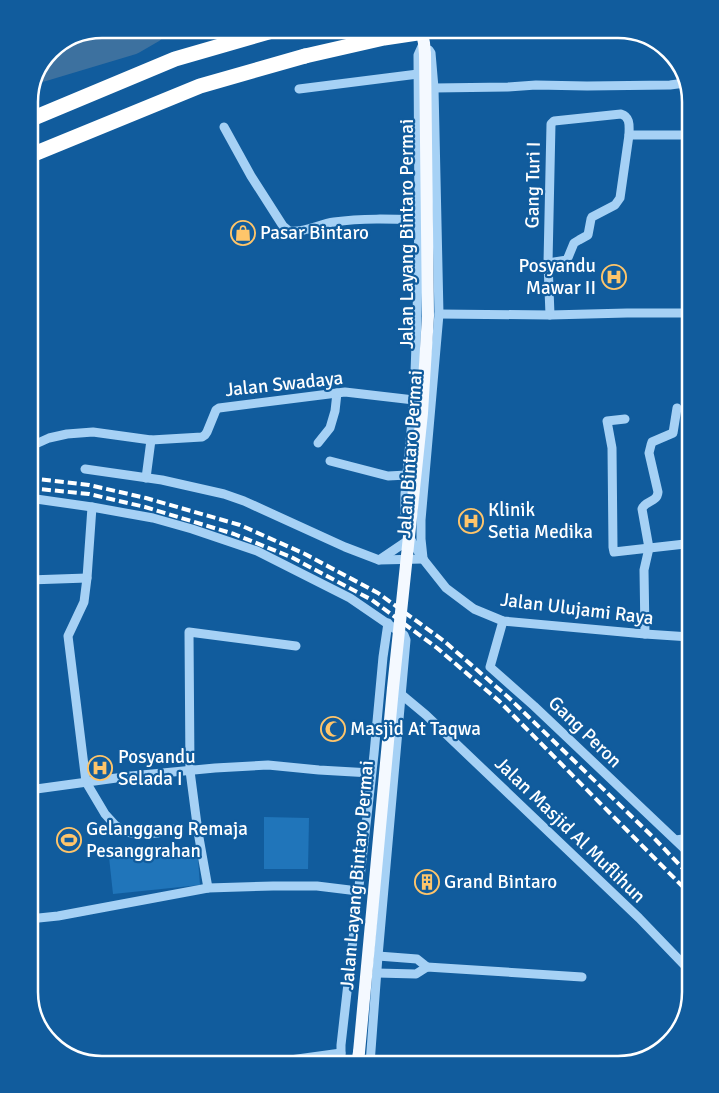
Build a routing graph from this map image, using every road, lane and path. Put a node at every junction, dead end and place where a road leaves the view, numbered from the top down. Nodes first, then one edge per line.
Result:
1 (248, 38) edge
2 (384, 38) edge
3 (422, 38) edge
4 (424, 48) junction
5 (418, 74) junction
6 (679, 83) edge
7 (434, 88) junction
8 (299, 90) dead end
9 (38, 116) edge
10 (224, 127) dead end
11 (629, 135) junction
12 (682, 135) edge
13 (38, 152) edge
14 (419, 220) junction
15 (548, 263) junction
16 (682, 313) edge
17 (439, 314) junction
18 (550, 315) junction
19 (337, 393) junction
20 (414, 400) junction
21 (676, 408) dead end
22 (625, 419) dead end
23 (151, 440) junction
24 (38, 443) edge
25 (318, 443) dead end
26 (330, 461) dead end
27 (85, 469) dead end
28 (407, 475) junction
29 (146, 478) junction
30 (425, 478) junction
31 (424, 492) junction
32 (405, 494) junction
33 (38, 499) edge
34 (92, 507) junction
35 (410, 539) junction
36 (682, 544) edge
37 (649, 548) junction
38 (423, 558) junction
39 (379, 560) junction
40 (87, 578) junction
41 (38, 580) edge
42 (503, 621) junction
43 (388, 624) junction
44 (645, 634) junction
45 (682, 636) edge
46 (296, 646) dead end
47 (402, 695) junction
48 (376, 732) junction
49 (398, 734) junction
50 (190, 771) junction
51 (372, 774) junction
52 (86, 782) junction
53 (38, 789) edge
54 (174, 829) dead end
55 (682, 839) edge
56 (676, 840) junction
57 (682, 846) edge
58 (208, 888) junction
59 (358, 891) junction
60 (38, 918) edge
61 (378, 956) junction
62 (682, 963) edge
63 (427, 967) junction
64 (377, 973) junction
65 (582, 977) dead end
66 (341, 1053) joint
67 (325, 1055) edge
68 (358, 1056) edge
69 (371, 1056) edge

1 - 9 highway
2 - 13 highway, bridge
3 - 4 main road, Jalan Bintaro Permai
4 - 5 street, Jalan Bintaro Permai
4 - 7 street, Jalan Bintaro Permai
4 - 68 main road, Jalan Layang Bintaro Permai, bridge
5 - 8 street
5 - 14 street, Jalan Bintaro Permai
6 - 7 street
7 - 17 street, Jalan Bintaro Permai
10 - 14 street
11 - 12 street
11 - 15 street
11 - 15 street, Gang Turi I
14 - 20 street, Jalan Bintaro Permai
15 - 18 street, Gang Turi I
16 - 18 street
17 - 18 street
17 - 30 street, Jalan Bintaro Permai
19 - 20 street, Jalan Swadaya
19 - 23 street, Jalan Swadaya
19 - 25 street
20 - 28 street, Jalan Bintaro Permai
21 - 37 street
22 - 37 street
23 - 24 street, Jalan Swadaya
23 - 29 street
26 - 28 street
27 - 29 street
28 - 30 street
28 - 32 street, Jalan Bintaro Permai
29 - 39 street
30 - 31 street, Jalan Bintaro Permai
31 - 32 street
31 - 38 street, Jalan Bintaro Permai
32 - 35 street, Jalan Bintaro Permai
33 - 34 street
34 - 40 street
34 - 43 street
35 - 38 street, Jalan Bintaro Permai
35 - 39 street
36 - 37 street
37 - 44 street
38 - 39 street
38 - 42 street, Jalan Ulujami Raya
40 - 41 street
40 - 52 street
42 - 44 street, Jalan Ulujami Raya
42 - 56 street, Gang Peron
43 - 47 street
43 - 48 street
44 - 45 street, Jalan Ulujami Raya
46 - 50 street
47 - 49 street
47 - 62 street, Jalan Masjid Al Muflihun
48 - 49 street
48 - 51 street
49 - 61 street
50 - 51 street
50 - 52 street
50 - 58 street
51 - 59 street
52 - 53 street
52 - 54 street
55 - 56 street
56 - 57 street, Gang Peron
58 - 59 street
58 - 60 street
59 - 66 street
61 - 63 street
61 - 64 street
63 - 64 street
63 - 65 street
64 - 69 street
66 - 67 street

